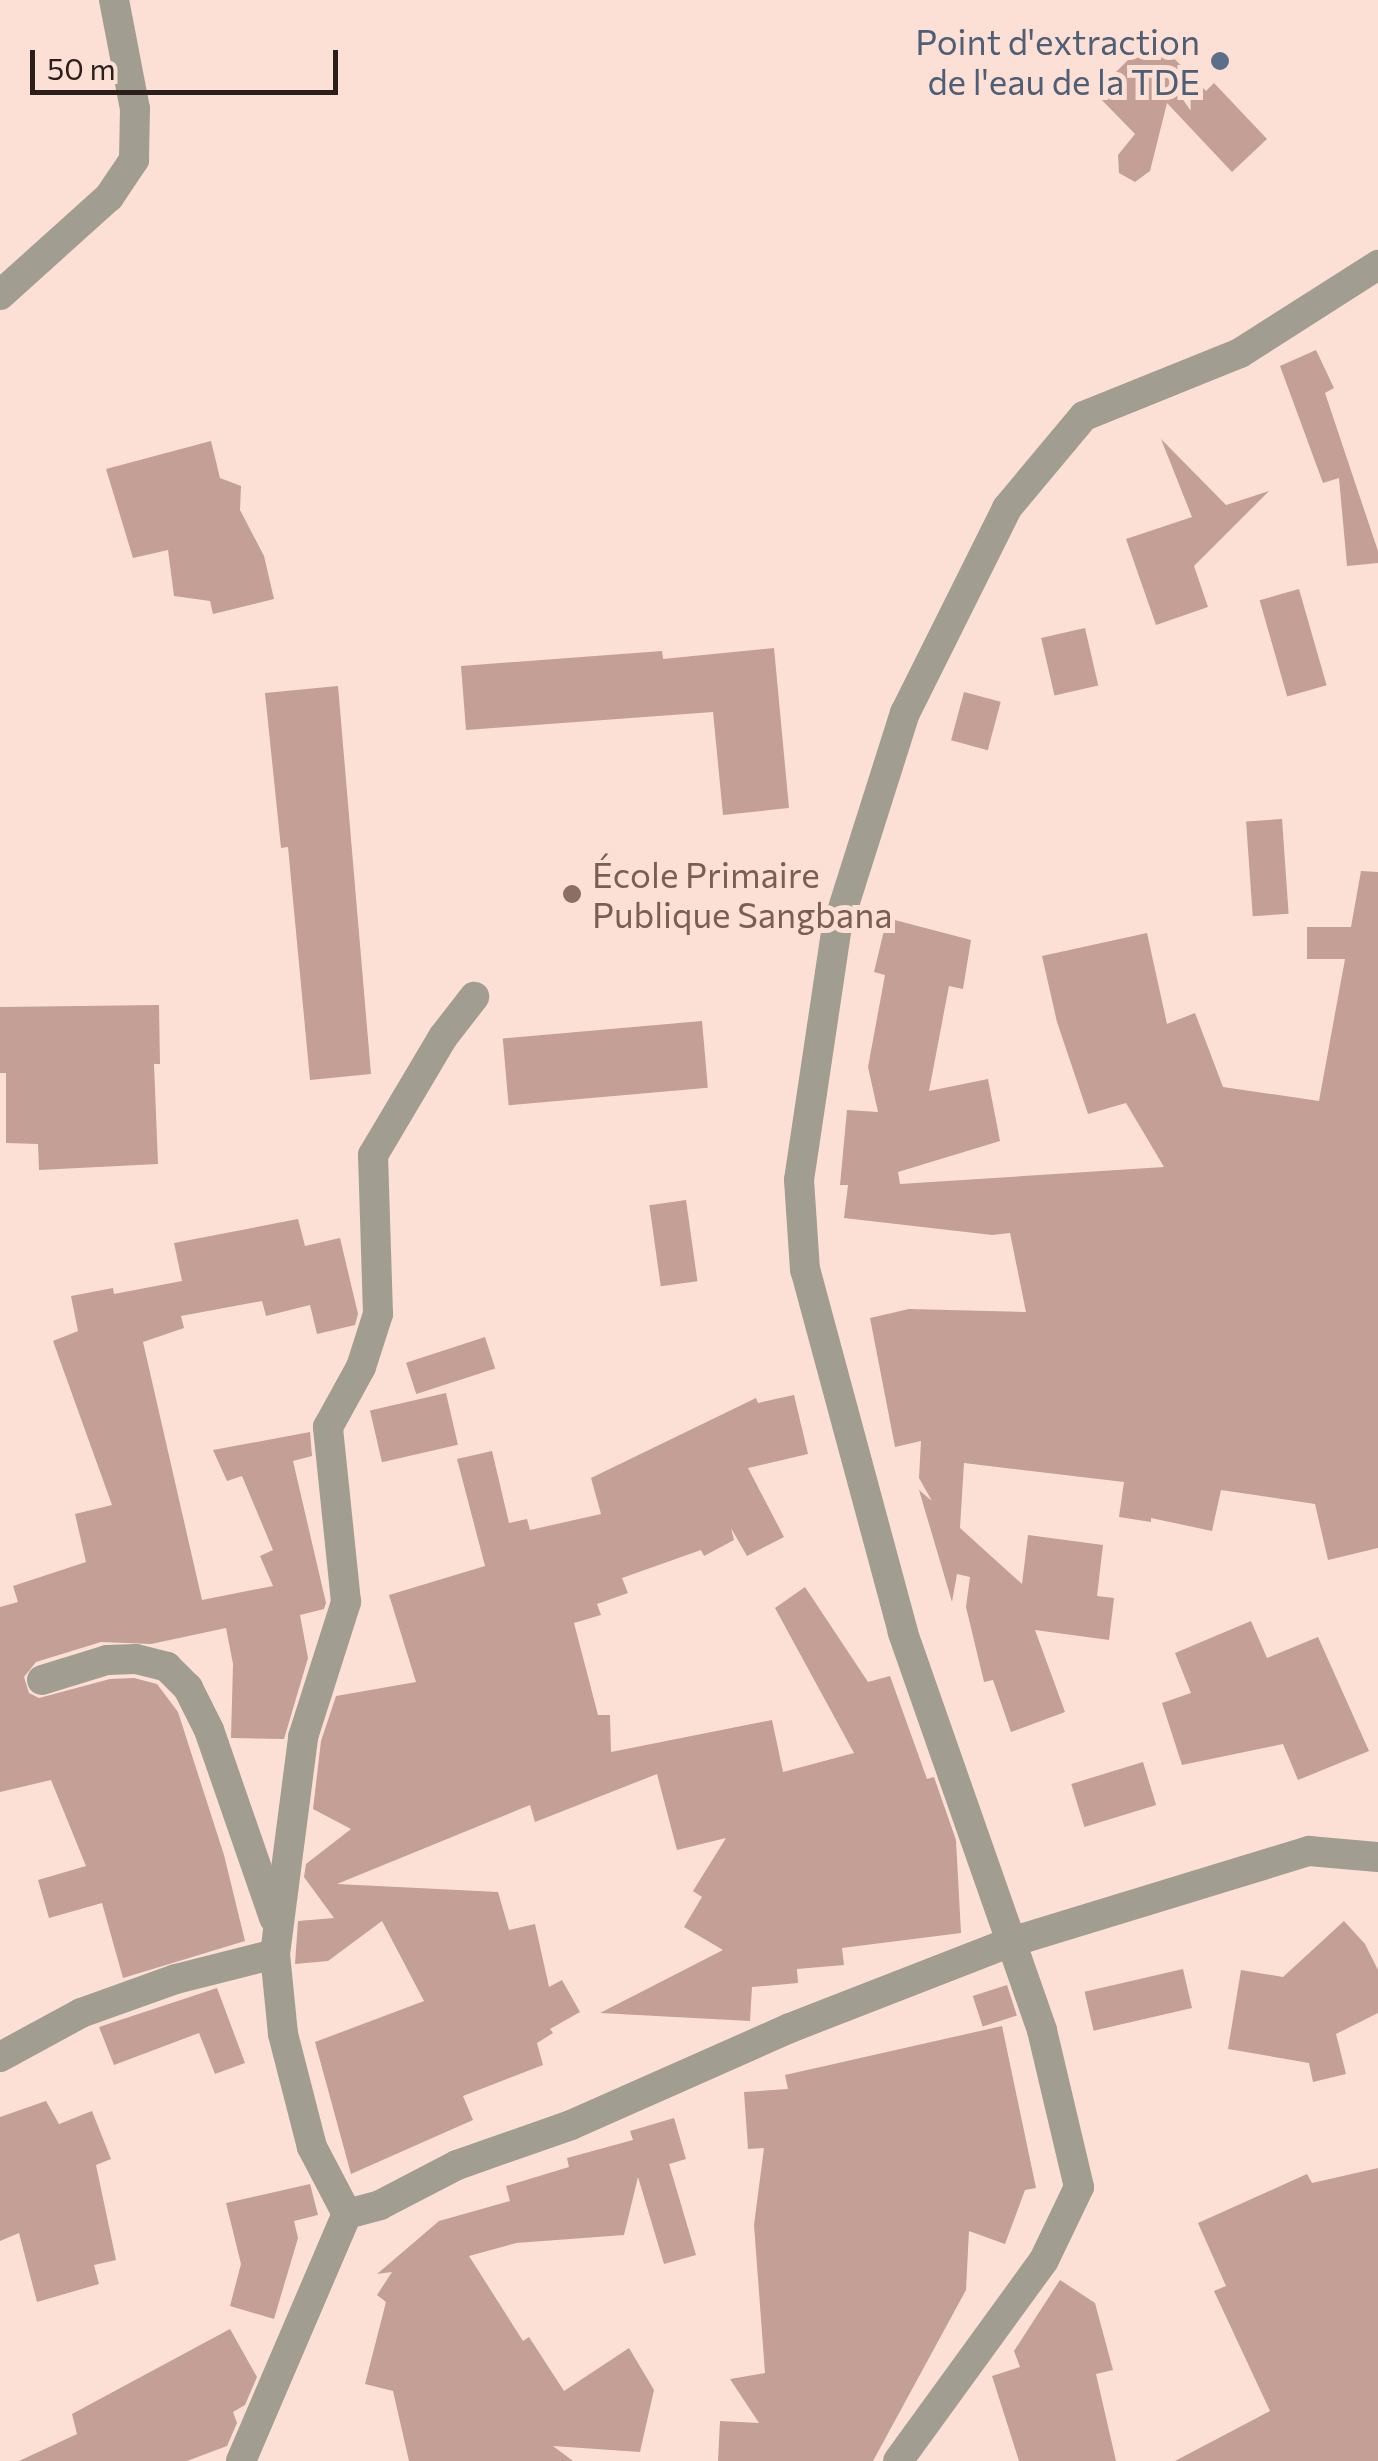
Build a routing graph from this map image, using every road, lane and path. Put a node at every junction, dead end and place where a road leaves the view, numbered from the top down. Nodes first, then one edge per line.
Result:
1 (114, 0) edge
2 (1378, 265) edge
3 (0, 295) edge
4 (474, 998) dead end
5 (42, 1680) dead end
6 (1378, 1857) edge
7 (276, 1939) junction
8 (1011, 1942) junction
9 (0, 2057) edge
10 (347, 2214) junction
11 (241, 2461) edge
12 (898, 2461) edge

1 - 3 street
2 - 8 street
4 - 7 street
5 - 7 street
6 - 8 street
7 - 9 street
7 - 10 street
8 - 10 street
8 - 12 street
10 - 11 street

